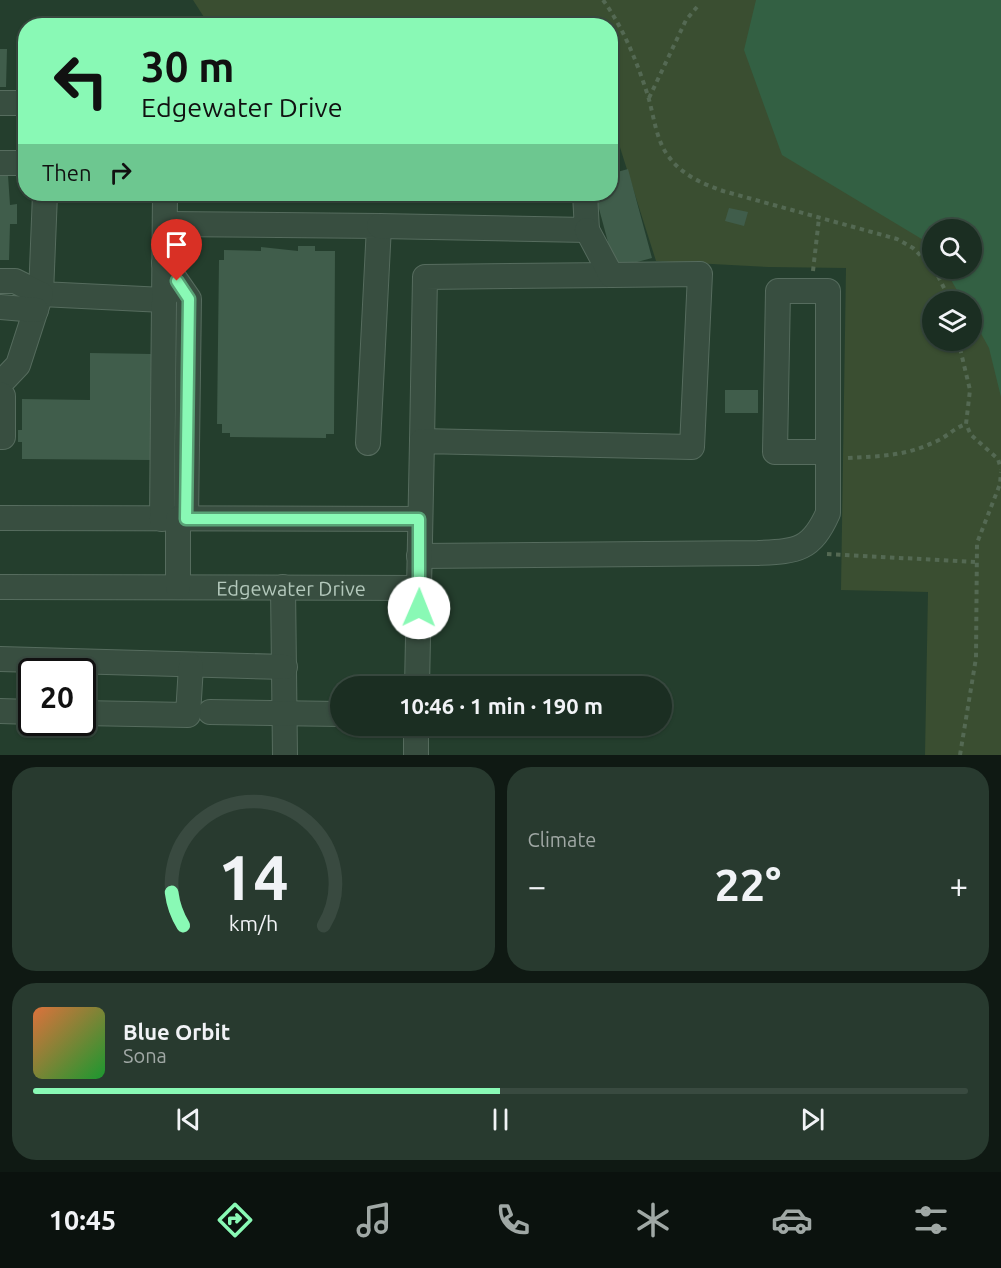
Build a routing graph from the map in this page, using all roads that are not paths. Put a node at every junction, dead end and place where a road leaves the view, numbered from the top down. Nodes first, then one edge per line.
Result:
1 (0, 103) edge
2 (18, 103) edge
3 (0, 163) edge
4 (18, 163) edge
5 (45, 201) edge
6 (165, 201) edge
7 (585, 201) edge
8 (165, 224) junction
9 (380, 226) junction
10 (587, 230) junction
11 (164, 263) junction
12 (610, 275) junction
13 (0, 281) edge
14 (164, 300) junction
15 (38, 302) junction
16 (0, 307) edge
17 (0, 384) edge
18 (0, 394) edge
19 (0, 437) edge
20 (422, 441) junction
21 (368, 443) dead end
22 (828, 460) junction
23 (0, 518) edge
24 (175, 519) junction
25 (419, 519) junction
26 (419, 556) junction
27 (0, 587) edge
28 (178, 587) junction
29 (283, 587) junction
30 (419, 588) junction
31 (0, 659) edge
32 (191, 666) junction
33 (285, 667) junction
34 (417, 676) edge
35 (0, 711) edge
36 (18, 712) edge
37 (210, 712) dead end
38 (96, 713) edge
39 (284, 714) junction
40 (330, 714) edge
41 (416, 736) edge
42 (285, 755) edge
43 (416, 755) edge

1 - 2 street
3 - 4 street
5 - 15 street
6 - 8 street
7 - 10 street
8 - 9 street
8 - 11 street
9 - 10 street
9 - 21 street
10 - 12 street
11 - 14 street
11 - 24 street
12 - 20 street
12 - 20 street
13 - 15 street
14 - 15 street
14 - 24 street
15 - 16 street
15 - 17 street
18 - 19 street
20 - 25 street
22 - 22 street
22 - 26 street
23 - 24 street
24 - 25 street
24 - 28 street
25 - 26 street
26 - 30 street
27 - 28 street, Edgewater Drive
28 - 29 street, Edgewater Drive
29 - 30 street, Edgewater Drive
29 - 33 street
30 - 34 street
31 - 32 street
32 - 33 street
32 - 38 street
33 - 39 street
35 - 36 street
37 - 39 street
39 - 40 street
39 - 42 street
41 - 43 street

